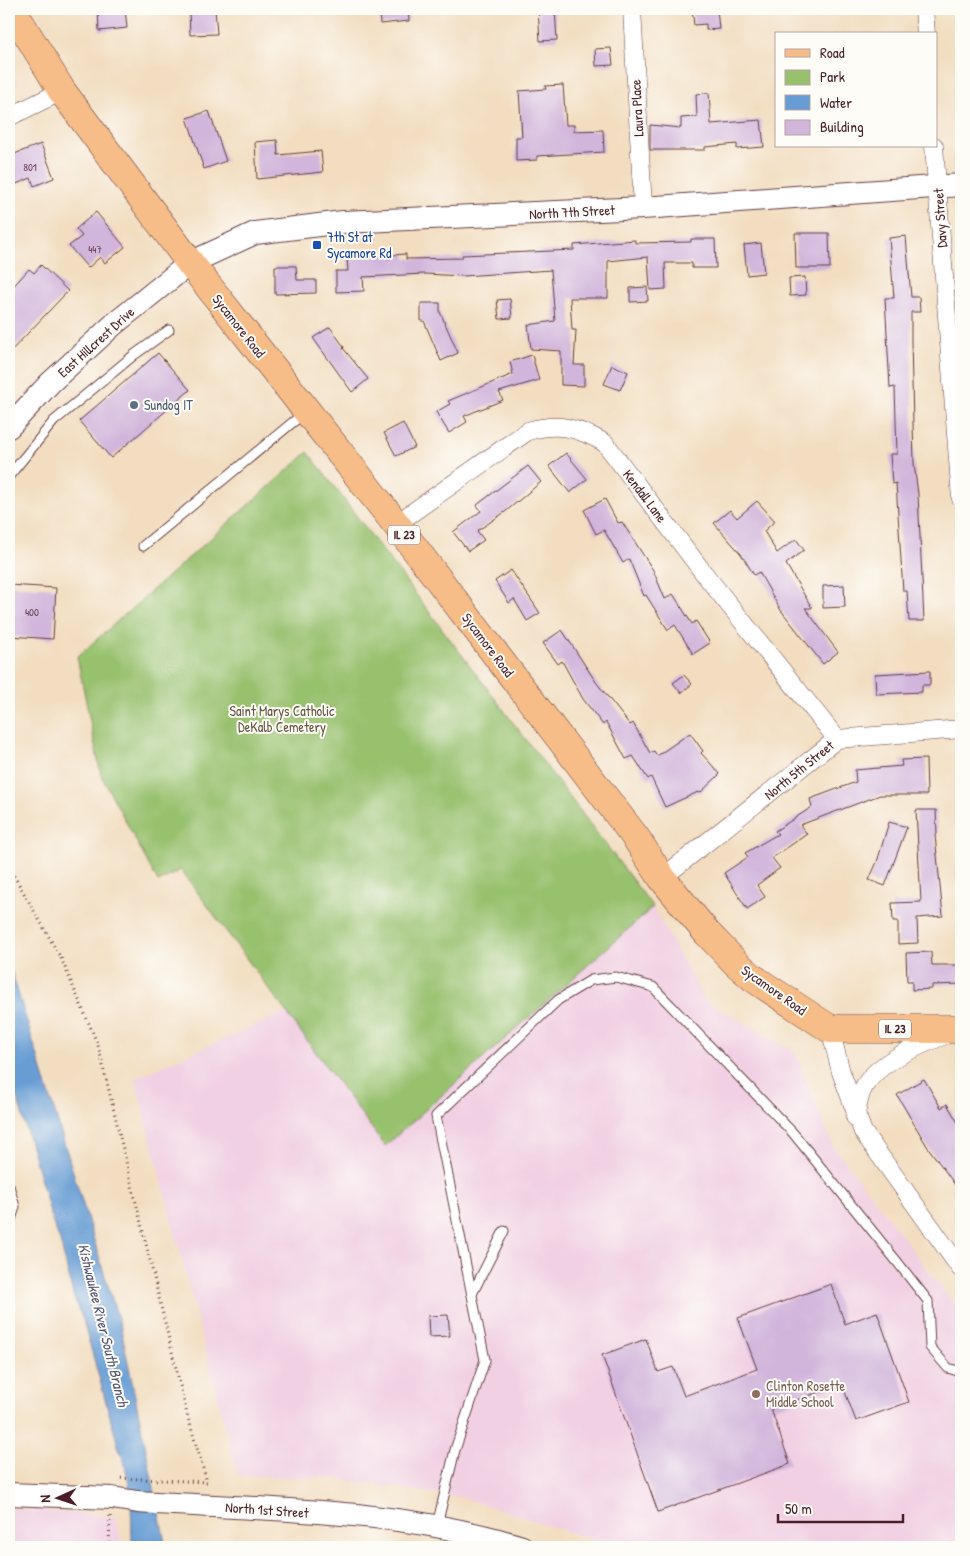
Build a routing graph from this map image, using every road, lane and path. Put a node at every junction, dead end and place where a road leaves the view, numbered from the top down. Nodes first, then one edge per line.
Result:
1 (12, 9) edge
2 (632, 9) edge
3 (924, 9) edge
4 (926, 32) edge
5 (62, 91) junction
6 (9, 117) edge
7 (934, 148) edge
8 (961, 185) edge
9 (937, 186) junction
10 (643, 208) junction
11 (190, 263) junction
12 (169, 330) dead end
13 (955, 334) edge
14 (306, 412) junction
15 (9, 427) edge
16 (9, 476) edge
17 (961, 480) edge
18 (961, 499) edge
19 (396, 524) junction
20 (142, 546) dead end
21 (961, 729) edge
22 (837, 739) junction
23 (9, 867) edge
24 (662, 878) junction
25 (830, 1029) junction
26 (961, 1029) edge
27 (855, 1117) junction
28 (9, 1186) edge
29 (9, 1225) edge
30 (504, 1231) dead end
31 (961, 1269) edge
32 (472, 1294) junction
33 (961, 1372) edge
34 (135, 1478) dead end
35 (9, 1494) edge
36 (437, 1525) junction
37 (522, 1547) edge

1 - 5 main road, Sycamore Road / IL 23
2 - 10 street, Laura Place
3 - 4 street
5 - 6 street
5 - 11 main road, Sycamore Road / IL 23
7 - 9 street, Davy Street
8 - 9 street, North 7th Street
9 - 10 street, North 7th Street
9 - 13 street, Davy Street
10 - 11 street, North 7th Street
11 - 14 main road, Sycamore Road / IL 23
11 - 15 street, East Hillcrest Drive
12 - 16 lane
13 - 17 street, Davy Street
14 - 19 main road, Sycamore Road / IL 23
14 - 20 lane
17 - 18 street, Davy Street
19 - 22 street, Kendall Lane
19 - 24 main road, Sycamore Road / IL 23
21 - 22 street, North 5th Street
22 - 24 street, North 5th Street
23 - 34 path
24 - 25 main road, Sycamore Road / IL 23
25 - 26 main road, IL 23
25 - 27 street
26 - 27 street
27 - 31 street
28 - 29 lane
30 - 32 lane
32 - 33 lane
32 - 36 lane
35 - 36 street, North 1st Street
36 - 37 street, North 1st Street

